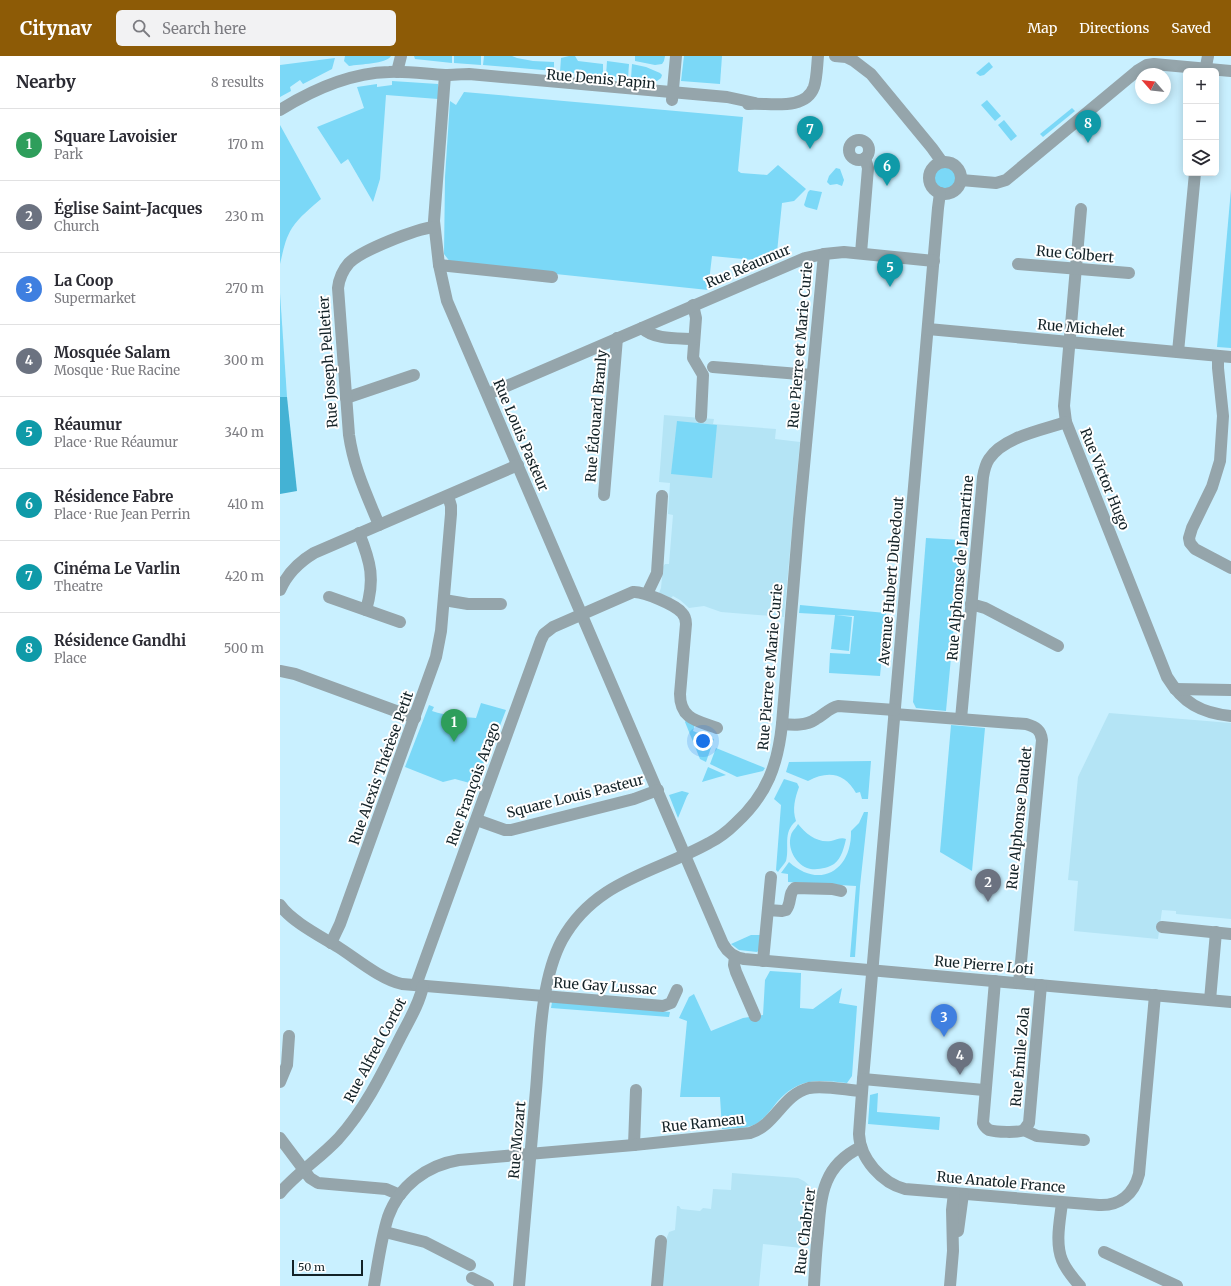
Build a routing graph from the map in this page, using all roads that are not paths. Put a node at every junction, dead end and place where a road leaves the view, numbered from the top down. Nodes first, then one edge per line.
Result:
1 (401, 56) edge
2 (676, 56) edge
3 (810, 56) edge
4 (818, 56) edge
5 (835, 56) edge
6 (1208, 56) edge
7 (1195, 68) edge
8 (1205, 68) edge
9 (1219, 71) edge
10 (1231, 71) edge
11 (397, 72) junction
12 (445, 75) junction
13 (672, 96) junction
14 (775, 104) junction
15 (280, 110) edge
16 (865, 158) dead end
17 (942, 162) junction
18 (1195, 176) edge
19 (961, 180) junction
20 (940, 194) junction
21 (1081, 209) dead end
22 (434, 227) junction
23 (860, 253) junction
24 (824, 254) junction
25 (934, 260) junction
26 (1018, 264) dead end
27 (439, 266) junction
28 (1076, 269) junction
29 (1129, 274) dead end
30 (552, 277) dead end
31 (693, 305) junction
32 (642, 328) junction
33 (928, 329) junction
34 (617, 338) junction
35 (694, 339) junction
36 (1069, 342) junction
37 (1178, 352) junction
38 (1218, 356) junction
39 (1231, 357) edge
40 (713, 367) dead end
41 (414, 375) dead end
42 (812, 375) junction
43 (488, 394) junction
44 (346, 398) junction
45 (701, 417) dead end
46 (1066, 422) junction
47 (518, 465) junction
48 (604, 495) dead end
49 (448, 496) junction
50 (662, 496) dead end
51 (379, 525) junction
52 (359, 533) junction
53 (1231, 568) edge
54 (280, 590) edge
55 (647, 594) junction
56 (329, 598) dead end
57 (444, 600) junction
58 (501, 604) dead end
59 (972, 604) junction
60 (366, 610) junction
61 (582, 614) junction
62 (400, 622) dead end
63 (1058, 646) dead end
64 (280, 671) edge
65 (1175, 689) junction
66 (1231, 690) edge
67 (894, 712) junction
68 (1231, 716) edge
69 (415, 718) junction
70 (961, 719) junction
71 (782, 724) junction
72 (717, 728) dead end
73 (658, 790) junction
74 (477, 820) junction
75 (685, 855) junction
76 (770, 877) dead end
77 (841, 892) dead end
78 (280, 905) edge
79 (768, 910) junction
80 (1162, 927) dead end
81 (1216, 932) junction
82 (1231, 934) edge
83 (331, 943) junction
84 (735, 957) junction
85 (763, 960) junction
86 (873, 970) junction
87 (994, 981) junction
88 (1019, 983) junction
89 (1041, 985) junction
90 (420, 986) junction
91 (677, 990) dead end
92 (1155, 995) junction
93 (545, 996) junction
94 (1210, 1000) junction
95 (1231, 1002) edge
96 (755, 1016) dead end
97 (289, 1036) dead end
98 (863, 1079) junction
99 (280, 1082) edge
100 (636, 1090) dead end
101 (984, 1090) junction
102 (862, 1091) junction
103 (1024, 1130) junction
104 (280, 1138) edge
105 (1084, 1140) dead end
106 (634, 1145) junction
107 (861, 1147) junction
108 (530, 1154) junction
109 (304, 1170) junction
110 (280, 1193) edge
111 (958, 1194) junction
112 (400, 1195) junction
113 (1062, 1202) junction
114 (385, 1232) junction
115 (661, 1241) dead end
116 (1104, 1252) dead end
117 (470, 1265) dead end
118 (472, 1278) dead end
119 (374, 1286) edge
120 (488, 1286) edge
121 (519, 1286) edge
122 (657, 1286) edge
123 (814, 1286) edge
124 (950, 1286) edge
125 (1080, 1286) edge
126 (1177, 1286) edge

1 - 11 street
2 - 13 street
3 - 14 street, Rue Denis Papin
4 - 14 street, Rue Denis Papin
5 - 17 street
6 - 8 street
7 - 19 street
9 - 10 street
11 - 12 street, Rue Denis Papin
11 - 15 street, Rue Denis Papin
12 - 13 street, Rue Denis Papin
12 - 22 street, Rue Louis Pasteur
13 - 14 street, Rue Denis Papin
16 - 23 street
17 - 19 street
17 - 20 street
18 - 37 street
19 - 20 street
20 - 25 street, Avenue Hubert Dubedout
21 - 28 street, Rue Victor Hugo
22 - 27 street, Rue Louis Pasteur
22 - 44 street, Rue Joseph Pelletier
23 - 24 street, Rue Réaumur
23 - 25 street, Rue Réaumur
24 - 31 street, Rue Réaumur
24 - 42 street, Rue Pierre et Marie Curie
25 - 33 street, Avenue Hubert Dubedout
26 - 28 street, Rue Colbert
27 - 30 street
27 - 43 street, Rue Louis Pasteur
28 - 29 street, Rue Colbert
28 - 36 street, Rue Victor Hugo
31 - 32 street, Rue Réaumur
31 - 35 street
32 - 34 street, Rue Réaumur
32 - 35 street
33 - 36 street, Rue Michelet
33 - 67 street, Avenue Hubert Dubedout
34 - 43 street, Rue Réaumur
34 - 48 street, Rue Édouard Branly
35 - 45 street
36 - 37 street, Rue Michelet
36 - 46 street, Rue Victor Hugo
37 - 38 street, Rue Michelet
38 - 39 street, Rue Michelet
38 - 53 street
40 - 42 street
41 - 44 street
42 - 71 street, Rue Pierre et Marie Curie
43 - 47 street, Rue Louis Pasteur
44 - 51 street, Rue Joseph Pelletier
46 - 59 street, Rue Alphonse de Lamartine
46 - 65 street, Rue Victor Hugo
47 - 49 street
47 - 61 street, Rue Louis Pasteur
49 - 51 street
49 - 57 street, Rue Alexis Thérèse Petit
50 - 55 street
51 - 52 street
52 - 54 street
52 - 60 street
55 - 61 street, Rue François Arago
55 - 72 street
56 - 60 street
57 - 58 street
57 - 69 street, Rue Alexis Thérèse Petit
59 - 63 street
59 - 70 street, Rue Alphonse de Lamartine
60 - 62 street
61 - 73 street, Rue Louis Pasteur
61 - 74 street, Rue François Arago
64 - 69 street
65 - 66 street
65 - 68 street, Rue Victor Hugo
67 - 70 street, Rue Alphonse Daudet
67 - 71 street, Rue Alphonse Daudet
67 - 86 street, Avenue Hubert Dubedout
69 - 83 street, Rue Alexis Thérèse Petit
70 - 88 street, Rue Alphonse Daudet
71 - 75 street, Rue Pierre et Marie Curie
73 - 74 street, Square Louis Pasteur
73 - 75 street, Rue Louis Pasteur
74 - 90 street, Rue François Arago
75 - 84 street, Rue Louis Pasteur
75 - 93 street, Rue Pierre et Marie Curie
76 - 79 street
77 - 79 street
78 - 83 street, Rue Gay Lussac
79 - 85 street
80 - 81 street
81 - 82 street
81 - 94 street
83 - 90 street, Rue Gay Lussac
84 - 85 street, Rue Pierre Loti
84 - 96 street
85 - 86 street, Rue Pierre Loti
86 - 87 street, Rue Pierre Loti
86 - 98 street, Rue Anatole France
87 - 88 street, Rue Pierre Loti
87 - 101 street
88 - 89 street, Rue Pierre Loti
89 - 92 street, Rue Pierre Loti
89 - 103 street, Rue Émile Zola
90 - 93 street, Rue Gay Lussac
90 - 109 street, Rue Alfred Cortot
91 - 93 street, Rue Gay Lussac
92 - 94 street, Rue Pierre Loti
92 - 113 street, Rue Anatole France
93 - 108 street, Rue Mozart
94 - 95 street, Rue Pierre Loti
97 - 99 street
98 - 101 street
98 - 102 street, Rue Anatole France
100 - 106 street
101 - 103 street
102 - 106 street, Rue Rameau
102 - 107 street, Rue Anatole France
103 - 105 street
104 - 109 street
106 - 108 street, Rue Rameau
107 - 111 street, Rue Anatole France
107 - 123 street, Rue Chabrier
108 - 112 street, Rue Rameau
108 - 121 street, Rue Mozart
109 - 110 street, Rue Alfred Cortot
109 - 112 street
111 - 113 street, Rue Anatole France
111 - 124 street
112 - 114 street, Rue Rameau
113 - 125 street
114 - 117 street
114 - 119 street, Rue Rameau
115 - 122 street
116 - 126 street
118 - 120 street

